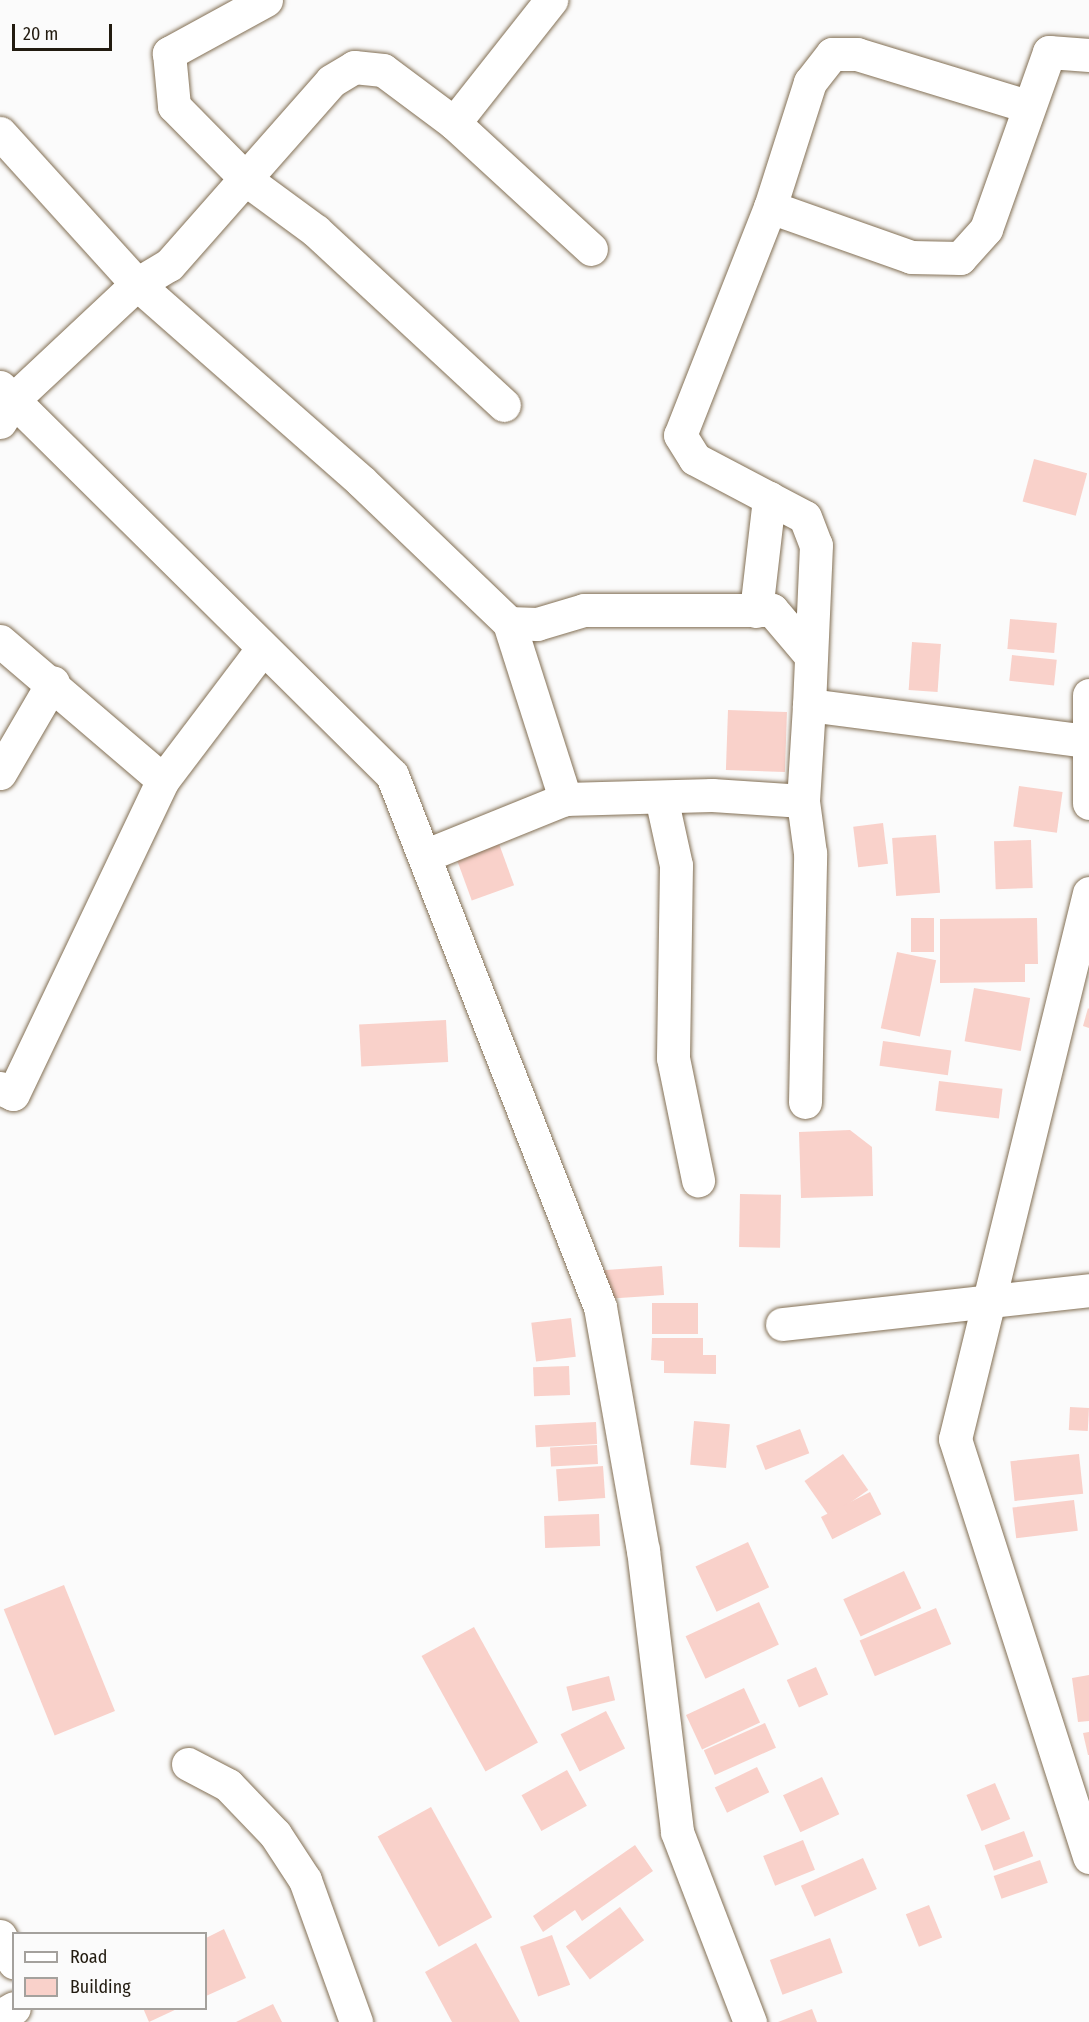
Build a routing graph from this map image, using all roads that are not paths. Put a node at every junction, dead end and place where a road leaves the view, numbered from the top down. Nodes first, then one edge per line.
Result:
1 (266, 0) edge
2 (551, 0) edge
3 (1089, 55) edge
4 (1027, 106) junction
5 (454, 123) junction
6 (0, 133) edge
7 (248, 181) junction
8 (770, 207) junction
9 (591, 249) dead end
10 (137, 284) junction
11 (5, 402) edge
12 (504, 405) dead end
13 (769, 498) junction
14 (756, 610) junction
15 (509, 623) junction
16 (0, 641) edge
17 (262, 649) junction
18 (811, 656) junction
19 (53, 682) junction
20 (1089, 695) edge
21 (809, 705) junction
22 (1087, 741) junction
23 (0, 773) edge
24 (163, 780) junction
25 (661, 796) junction
26 (565, 800) junction
27 (803, 801) junction
28 (1089, 803) edge
29 (424, 856) junction
30 (1089, 893) edge
31 (0, 1088) edge
32 (805, 1102) dead end
33 (698, 1180) dead end
34 (1089, 1290) edge
35 (990, 1299) junction
36 (782, 1324) dead end
37 (188, 1764) dead end
38 (1089, 1857) edge
39 (0, 1936) edge
40 (12, 1958) edge
41 (356, 2022) edge
42 (750, 2022) edge

1 - 7 street
2 - 5 street
3 - 4 street
4 - 8 street
4 - 8 street
5 - 7 street
5 - 9 street
6 - 10 street
7 - 10 street
7 - 12 street
8 - 13 street
10 - 11 street
10 - 15 street
11 - 17 street
13 - 14 street
13 - 18 street
14 - 15 street
14 - 18 street
15 - 26 street
16 - 19 street
17 - 24 street
17 - 29 street
18 - 21 street
19 - 23 street
19 - 24 street
20 - 22 street
21 - 22 street
21 - 27 street
22 - 28 street
24 - 31 street
25 - 26 street
25 - 27 street
25 - 33 street
26 - 29 street
27 - 32 street
29 - 42 street
30 - 35 street
34 - 35 street
35 - 36 street
35 - 38 street
37 - 41 street
39 - 40 street

